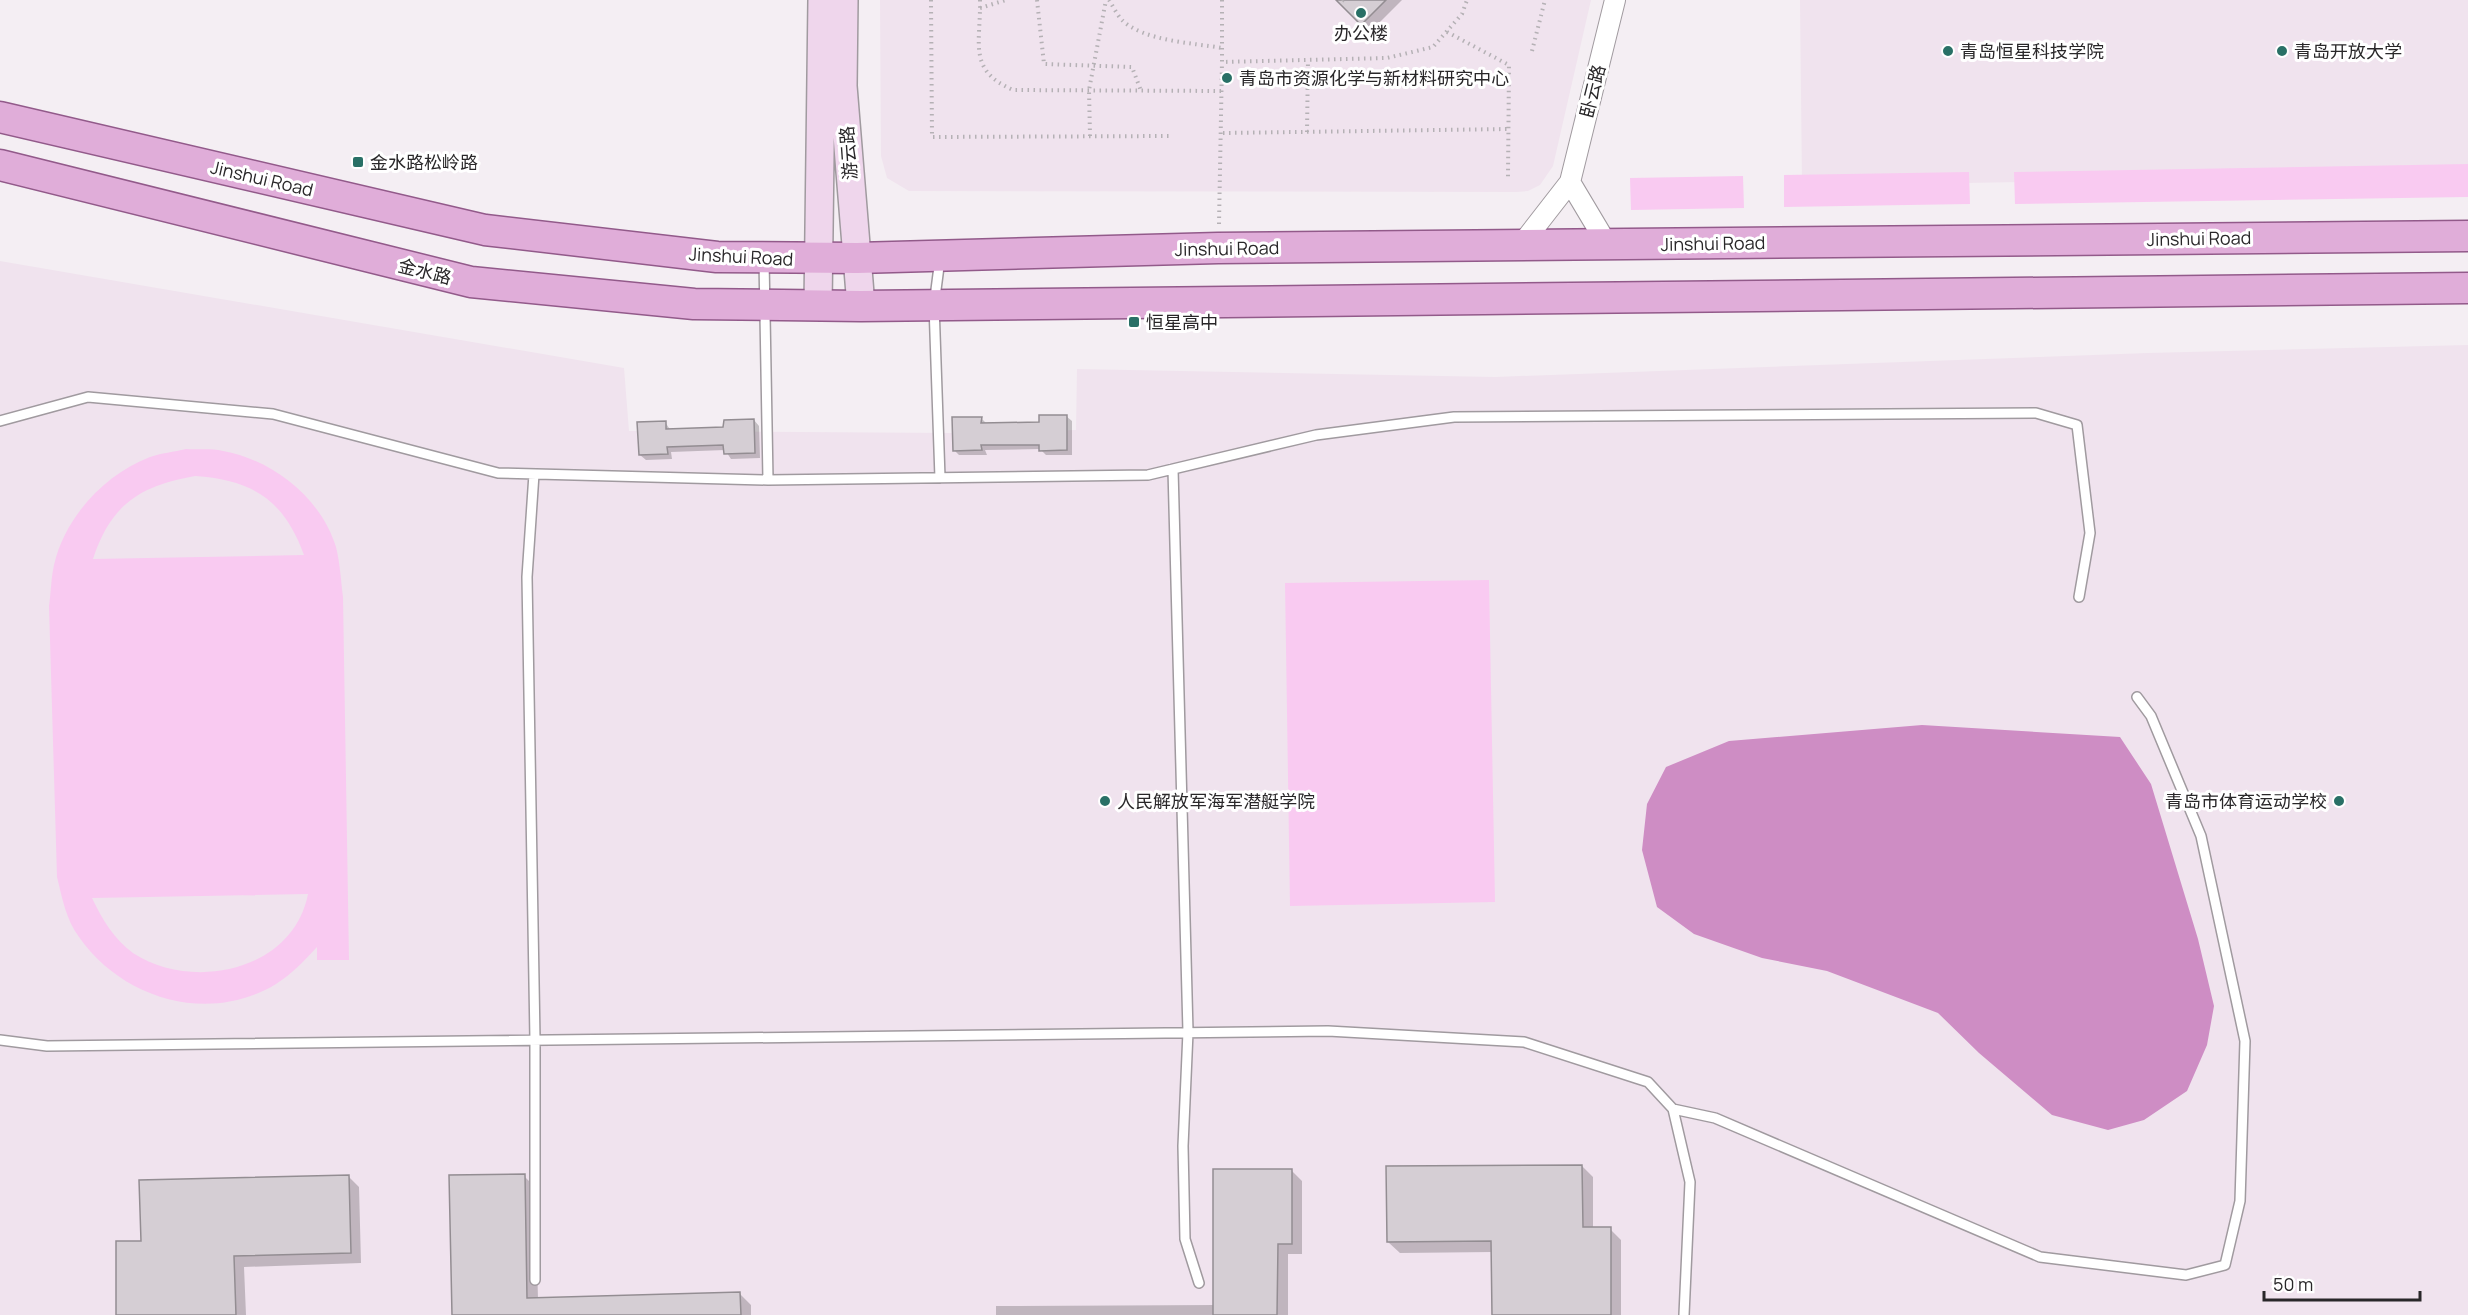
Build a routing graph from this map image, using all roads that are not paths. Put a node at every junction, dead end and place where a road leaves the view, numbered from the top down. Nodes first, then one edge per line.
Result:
1 (822, 0) edge
2 (844, 0) edge
3 (1615, 0) edge
4 (0, 117) edge
5 (0, 165) edge
6 (1570, 182) junction
7 (2468, 236) edge
8 (1607, 244) junction
9 (1521, 245) junction
10 (940, 256) junction
11 (764, 258) junction
12 (857, 258) junction
13 (819, 259) junction
14 (2468, 288) edge
15 (763, 305) junction
16 (934, 305) junction
17 (818, 306) junction
18 (861, 306) junction
19 (0, 421) edge
20 (1173, 469) junction
21 (534, 474) junction
22 (940, 478) junction
23 (768, 480) junction
24 (2079, 597) dead end
25 (2137, 697) dead end
26 (1188, 1032) junction
27 (535, 1040) junction
28 (0, 1041) edge
29 (1673, 1109) junction
30 (535, 1280) dead end
31 (1199, 1283) dead end
32 (1684, 1315) edge

1 - 13 main road, 游云路
2 - 12 main road, 游云路
3 - 6 street, 卧云路
4 - 11 main road, Jinshui Road
5 - 15 main road, 金水路
6 - 8 street
6 - 9 street, 卧云路
7 - 8 main road, Jinshui Road
8 - 9 main road, Jinshui Road
9 - 10 main road, Jinshui Road
10 - 12 main road, Jinshui Road
10 - 16 lane
11 - 13 main road, Jinshui Road
11 - 15 lane
12 - 13 main road, Jinshui Road
12 - 18 main road, 游云路
13 - 17 main road, 游云路
14 - 16 main road
15 - 17 main road, 金水路
15 - 23 lane
16 - 18 main road
16 - 22 lane
17 - 18 main road, 金水路
19 - 21 lane
20 - 22 lane
20 - 24 lane
20 - 26 lane
21 - 23 lane
21 - 27 lane
22 - 23 lane
25 - 29 lane
26 - 27 lane
26 - 29 lane
26 - 31 lane
27 - 28 lane
27 - 30 lane
29 - 32 lane

